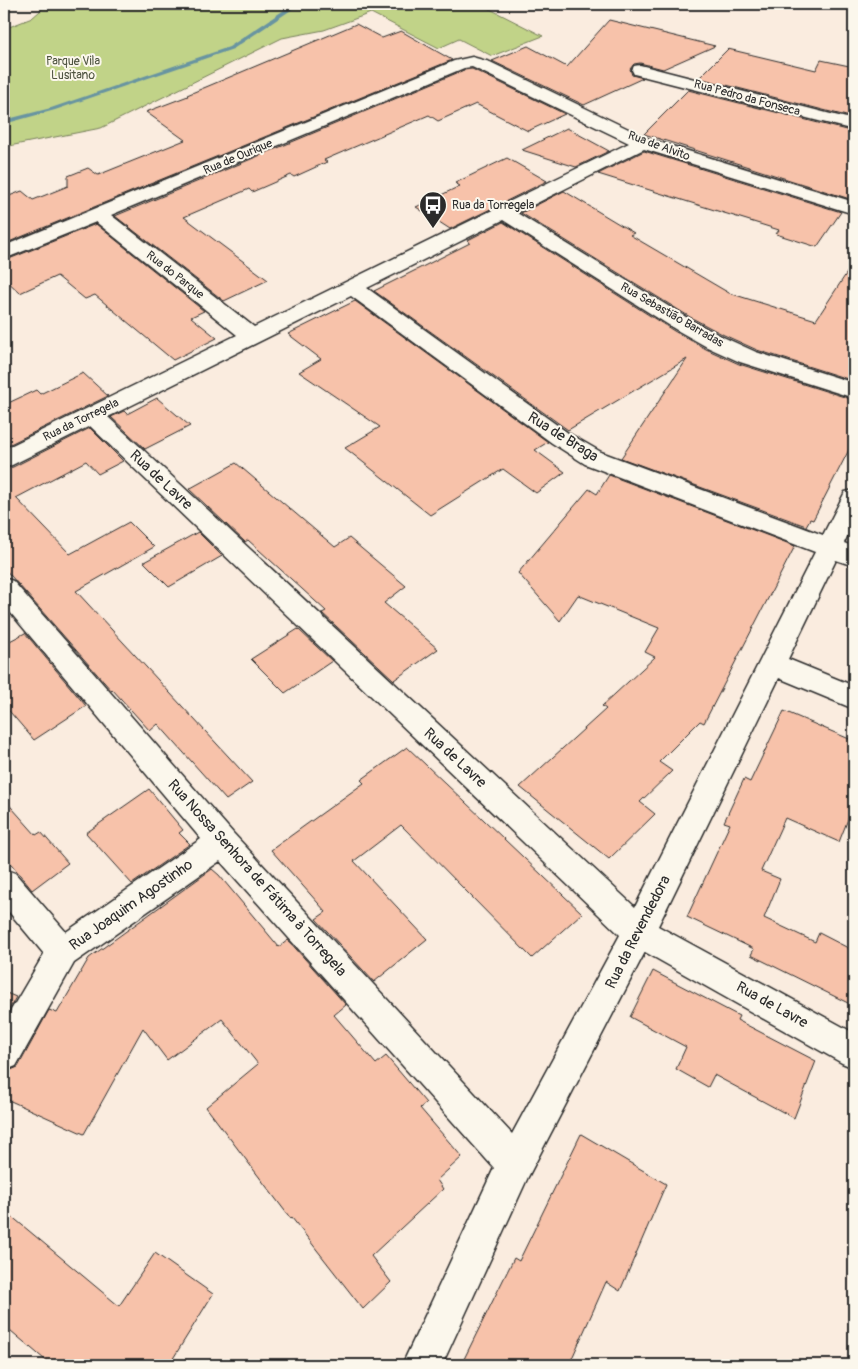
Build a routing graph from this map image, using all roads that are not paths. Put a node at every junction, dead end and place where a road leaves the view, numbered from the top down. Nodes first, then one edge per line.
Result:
1 (472, 62) joint
2 (640, 70) dead end
3 (854, 125) edge
4 (643, 143) junction
5 (854, 208) edge
6 (503, 212) junction
7 (99, 215) junction
8 (4, 253) edge
9 (352, 287) junction
10 (251, 335) junction
11 (854, 392) edge
12 (92, 415) junction
13 (4, 459) edge
14 (854, 498) edge
15 (842, 553) edge
16 (4, 588) edge
17 (773, 664) junction
18 (854, 698) edge
19 (222, 842) junction
20 (4, 883) edge
21 (639, 932) junction
22 (63, 952) junction
23 (854, 1051) edge
24 (4, 1054) edge
25 (515, 1164) junction
26 (422, 1365) edge

1 - 4 street, Rua de Alvito
1 - 7 street, Rua de Ourique
2 - 3 street, Rua Pedro da Fonseca
4 - 5 street, Rua de Alvito
4 - 6 street, Rua da Torregela
6 - 9 street, Rua da Torregela
6 - 11 street, Rua Sebastião Barradas
7 - 8 street, Rua de Ourique
7 - 10 street, Rua do Parque
9 - 10 street, Rua da Torregela
9 - 15 street, Rua de Braga
10 - 12 street, Rua da Torregela
12 - 13 street, Rua da Torregela
12 - 21 street, Rua de Lavre
14 - 15 street, Rua da Revendedora
15 - 17 street, Rua da Revendedora
16 - 19 street, Rua Nossa Senhora de Fátima à Torregela
17 - 18 street
17 - 21 street, Rua da Revendedora
19 - 22 street, Rua Joaquim Agostinho
19 - 25 street, Rua Nossa Senhora de Fátima à Torregela
20 - 22 street
21 - 23 street, Rua de Lavre
21 - 25 street, Rua da Revendedora
22 - 24 street, Rua Joaquim Agostinho
25 - 26 street, Rua da Revendedora

